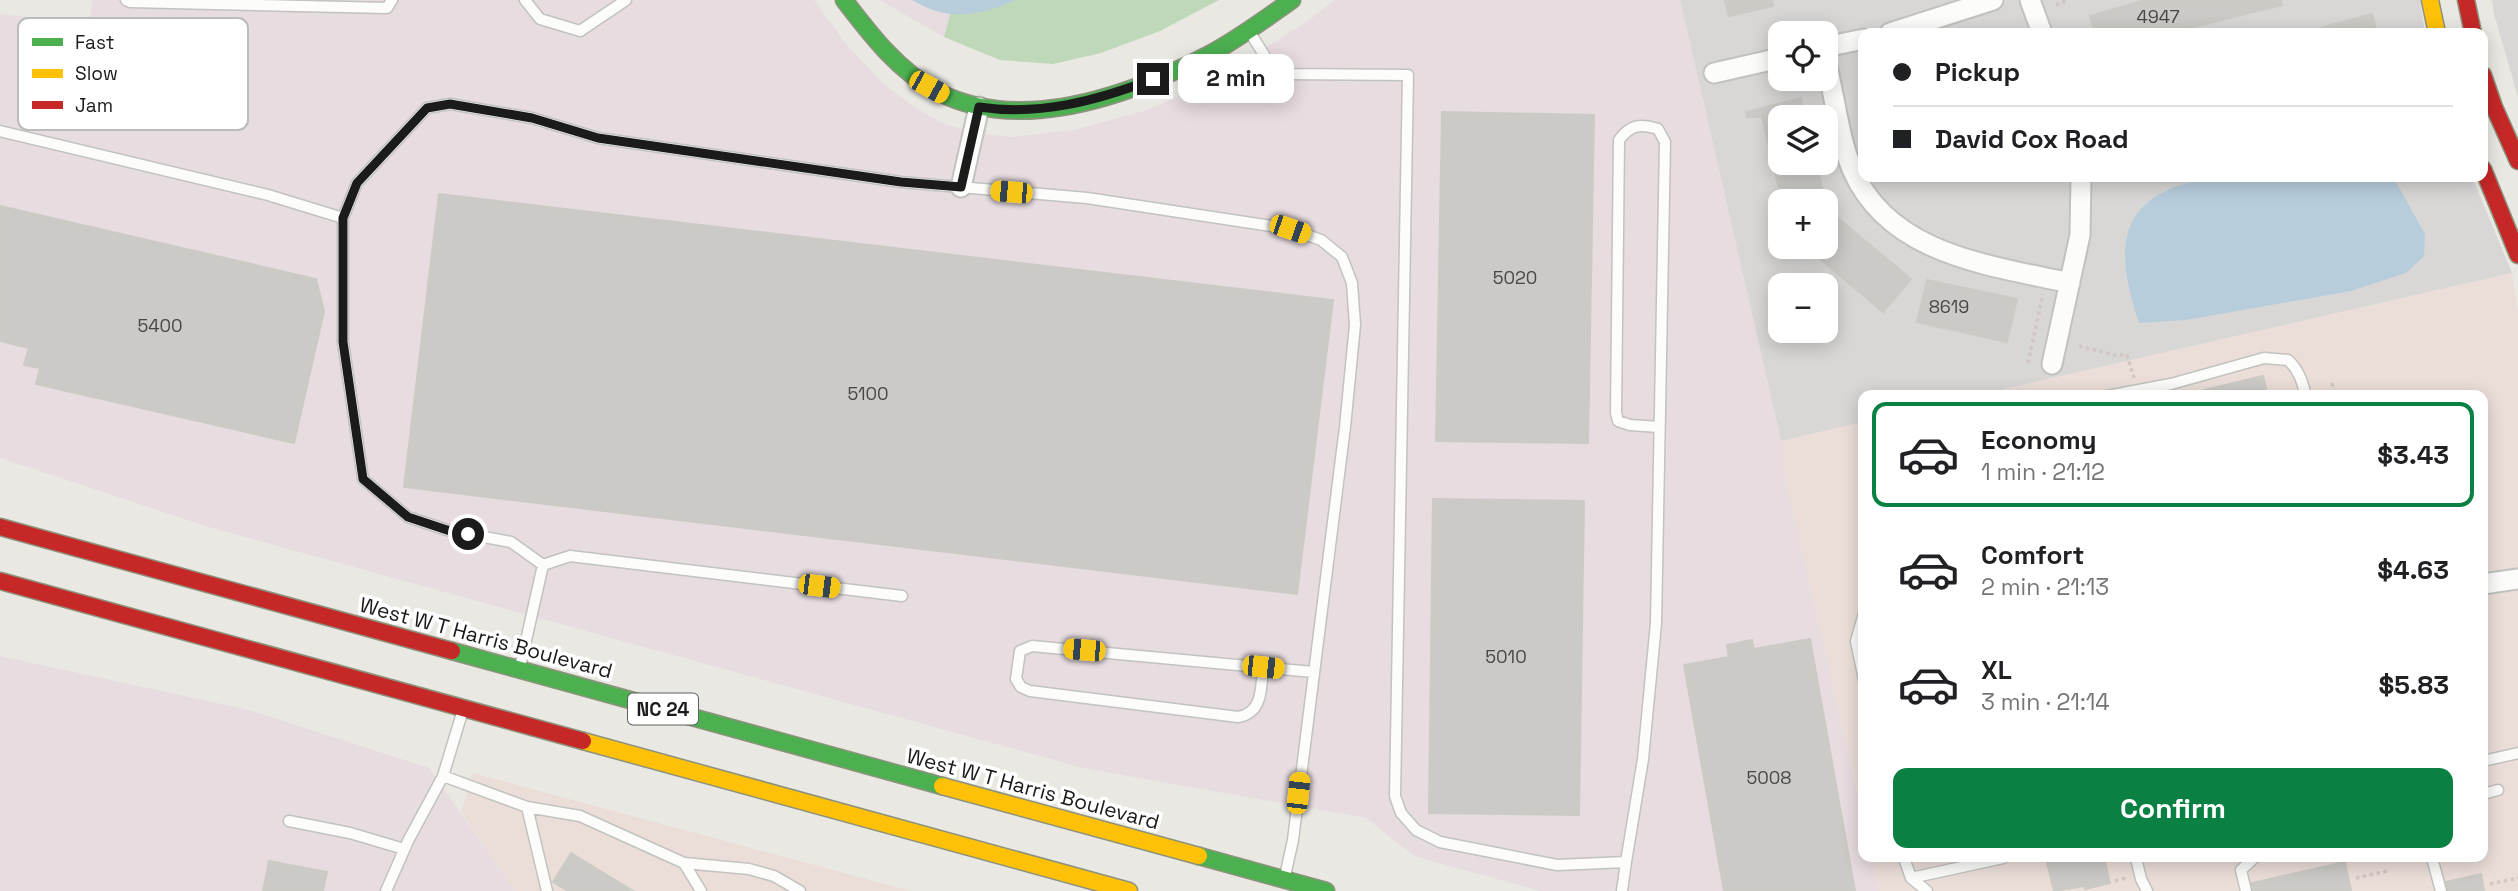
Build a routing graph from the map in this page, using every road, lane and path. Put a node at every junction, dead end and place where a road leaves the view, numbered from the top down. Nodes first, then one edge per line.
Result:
1 (126, 0) edge
2 (392, 0) edge
3 (525, 0) edge
4 (626, 0) edge
5 (844, 0) edge
6 (1293, 0) edge
7 (1993, 0) edge
8 (2030, 0) edge
9 (2069, 0) edge
10 (2430, 0) edge
11 (2466, 0) edge
12 (2056, 5) dead end
13 (1906, 28) edge
14 (2040, 28) edge
15 (2436, 28) edge
16 (2472, 28) edge
17 (1249, 31) junction
18 (1858, 40) edge
19 (1838, 44) edge
20 (1768, 61) edge
21 (1714, 73) dead end
22 (2488, 90) edge
23 (1832, 91) edge
24 (979, 107) junction
25 (0, 131) edge
26 (2518, 161) edge
27 (1858, 179) edge
28 (2488, 181) edge
29 (1860, 182) edge
30 (2081, 182) edge
31 (961, 187) junction
32 (343, 218) junction
33 (2518, 255) edge
34 (2070, 282) junction
35 (2043, 292) dead end
36 (2079, 346) dead end
37 (2028, 363) dead end
38 (2052, 364) dead end
39 (2132, 367) dead end
40 (2332, 383) dead end
41 (2138, 390) edge
42 (2304, 390) edge
43 (2334, 390) edge
44 (1659, 427) junction
45 (0, 527) edge
46 (543, 565) junction
47 (2518, 579) edge
48 (0, 581) edge
49 (2488, 583) edge
50 (902, 596) dead end
51 (1263, 667) junction
52 (520, 669) junction
53 (1312, 672) junction
54 (464, 707) junction
55 (2518, 753) edge
56 (2488, 760) edge
57 (443, 776) junction
58 (2498, 790) dead end
59 (2488, 793) edge
60 (527, 807) junction
61 (289, 821) dead end
62 (404, 849) junction
63 (1626, 862) junction
64 (1905, 862) edge
65 (1985, 862) edge
66 (2137, 862) edge
67 (2250, 862) edge
68 (2433, 862) edge
69 (684, 863) junction
70 (2387, 871) dead end
71 (1911, 878) junction
72 (2357, 878) dead end
73 (2518, 878) edge
74 (1284, 879) junction
75 (2490, 884) dead end
76 (386, 891) edge
77 (547, 891) edge
78 (701, 891) edge
79 (800, 891) edge
80 (1129, 891) edge
81 (1326, 891) edge
82 (1622, 891) edge
83 (1927, 891) edge
84 (2147, 891) edge
85 (2246, 891) edge
86 (2441, 891) edge

1 - 2 lane
3 - 4 lane
5 - 24 main road
6 - 17 main road
7 - 13 street
8 - 14 street
9 - 12 path
10 - 15 main road
11 - 16 main road
17 - 24 main road
17 - 63 lane
18 - 19 street
20 - 21 street
22 - 26 main road
23 - 27 street
24 - 31 street
25 - 32 lane
28 - 33 main road
29 - 34 street
30 - 34 street
31 - 32 lane
31 - 53 lane
32 - 46 lane
34 - 38 street
35 - 37 path
36 - 39 path
40 - 43 path
41 - 42 lane
44 - 44 lane
44 - 63 lane
45 - 52 main road, West W T Harris Boulevard / NC 24
46 - 50 lane
46 - 52 lane
47 - 49 street
48 - 54 main road, NC 24
51 - 51 lane
51 - 53 lane
52 - 74 main road, West W T Harris Boulevard / NC 24
53 - 74 lane
54 - 57 lane
54 - 80 main road, NC 24
55 - 56 lane
57 - 60 lane
57 - 62 lane
58 - 59 lane
60 - 69 lane
60 - 77 lane
61 - 62 lane
62 - 76 lane
63 - 82 lane
64 - 71 lane
65 - 71 lane
66 - 84 lane
67 - 85 lane
68 - 86 lane
69 - 78 lane
69 - 79 lane
70 - 72 path
71 - 83 lane
73 - 75 path
74 - 81 main road, West W T Harris Boulevard / NC 24

